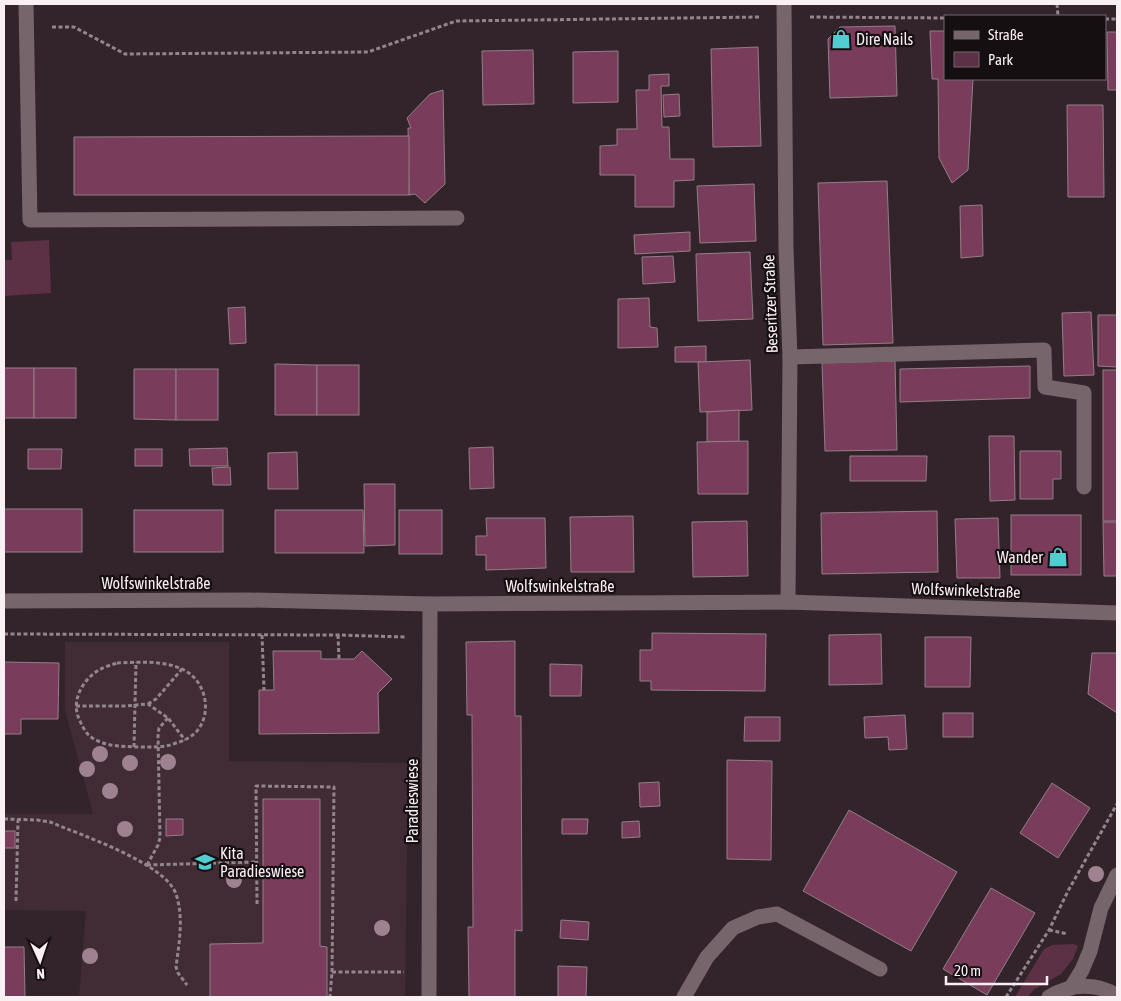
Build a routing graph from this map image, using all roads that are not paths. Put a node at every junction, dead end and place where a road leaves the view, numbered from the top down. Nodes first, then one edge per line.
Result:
1 (26, 4) edge
2 (784, 10) edge
3 (457, 218) dead end
4 (790, 357) junction
5 (1084, 487) dead end
6 (4, 601) edge
7 (788, 602) junction
8 (430, 604) junction
9 (1117, 613) edge
10 (1117, 875) edge
11 (880, 969) dead end
12 (1071, 988) junction
13 (1117, 996) edge
14 (429, 997) edge
15 (684, 997) edge
16 (1049, 997) edge

1 - 3 street
2 - 4 street, Beseritzer Straße
4 - 5 street
4 - 7 street, Beseritzer Straße
6 - 8 street, Wolfswinkelstraße
7 - 8 street, Wolfswinkelstraße
7 - 9 street, Wolfswinkelstraße
8 - 14 street, Paradieswiese
10 - 12 street
11 - 15 street
12 - 13 street
12 - 16 street

